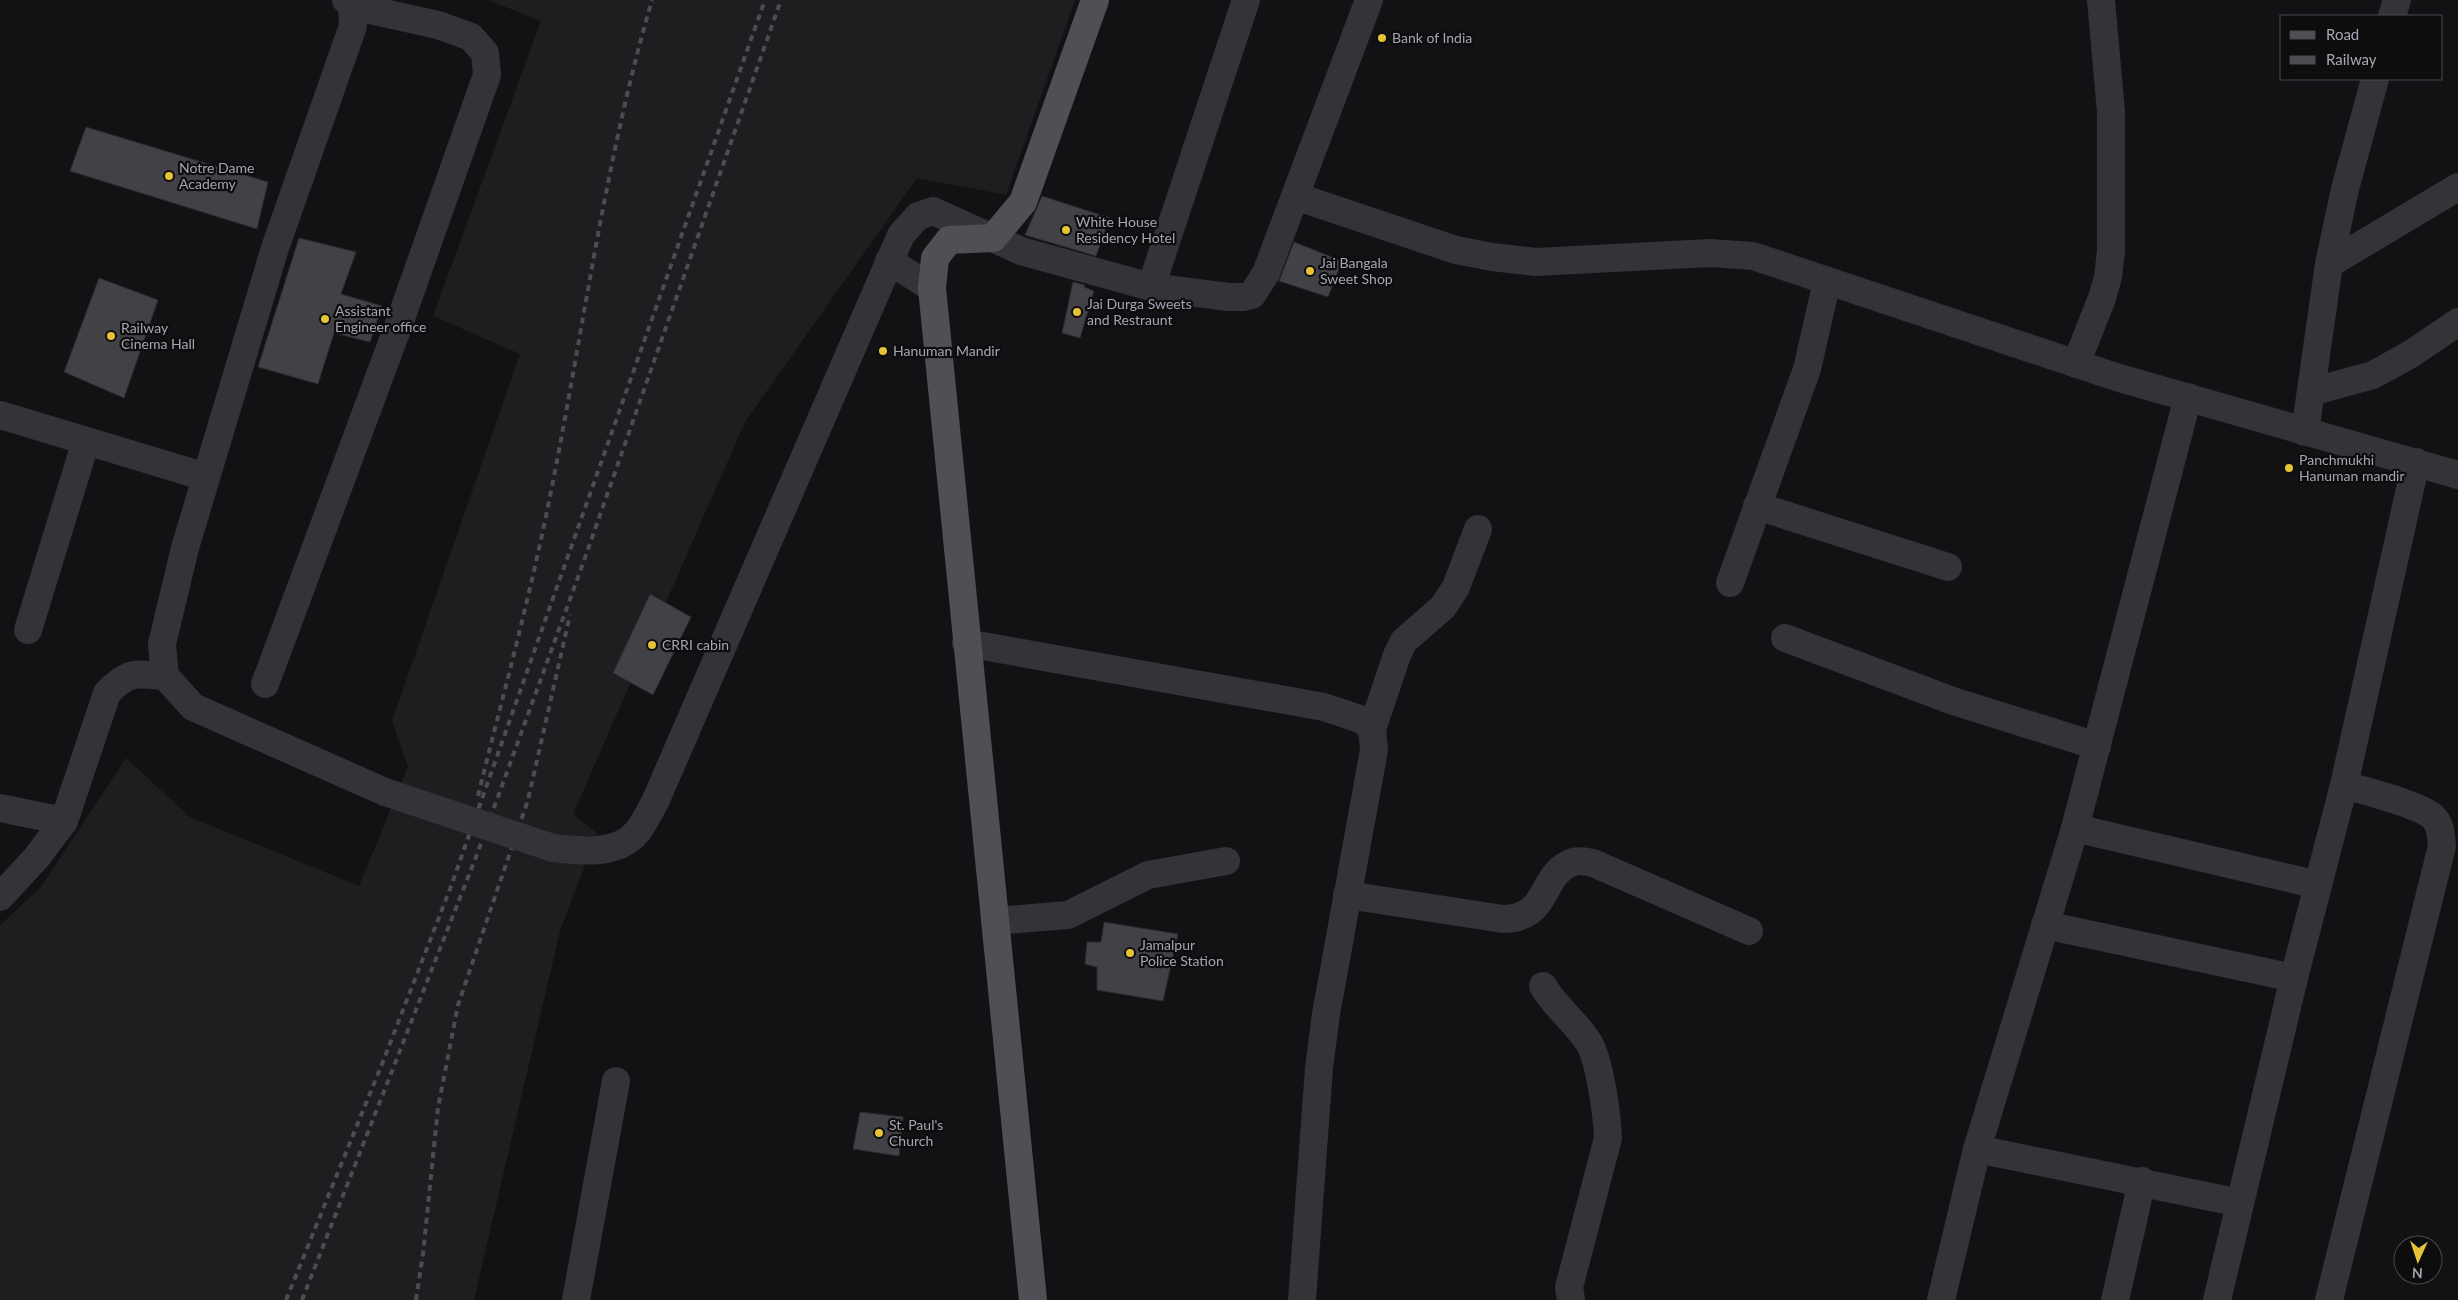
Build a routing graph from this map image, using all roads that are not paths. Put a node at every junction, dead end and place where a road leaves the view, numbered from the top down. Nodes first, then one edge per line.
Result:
1 (1095, 0) edge
2 (1246, 0) edge
3 (1369, 0) edge
4 (2101, 0) edge
5 (2397, 0) edge
6 (349, 3) edge
7 (2392, 15) edge
8 (2375, 80) edge
9 (2458, 187) edge
10 (1295, 196) junction
11 (993, 238) junction
12 (889, 261) junction
13 (2330, 264) junction
14 (1827, 281) junction
15 (1151, 287) junction
16 (932, 288) junction
17 (2458, 322) edge
18 (2076, 364) junction
19 (2310, 392) junction
20 (2188, 396) junction
21 (0, 415) edge
22 (2305, 432) junction
23 (86, 440) junction
24 (2416, 462) junction
25 (2458, 475) edge
26 (206, 476) junction
27 (1757, 506) junction
28 (1478, 529) dead end
29 (1948, 568) dead end
30 (1730, 584) dead end
31 (28, 630) dead end
32 (1785, 638) dead end
33 (966, 643) junction
34 (165, 676) junction
35 (265, 684) dead end
36 (1372, 729) junction
37 (2097, 746) junction
38 (2344, 785) junction
39 (0, 808) edge
40 (64, 821) junction
41 (2075, 828) junction
42 (1226, 861) dead end
43 (2318, 885) junction
44 (1347, 895) junction
45 (0, 897) edge
46 (995, 921) junction
47 (2046, 925) junction
48 (1749, 931) dead end
49 (2294, 978) junction
50 (1543, 986) dead end
51 (616, 1081) dead end
52 (1978, 1150) junction
53 (2142, 1181) junction
54 (2240, 1203) junction
55 (576, 1300) edge
56 (1033, 1300) edge
57 (1302, 1300) edge
58 (1570, 1300) edge
59 (1941, 1300) edge
60 (2115, 1300) edge
61 (2217, 1300) edge
62 (2329, 1300) edge

1 - 11 main road
2 - 15 street
3 - 10 street
4 - 18 street
5 - 7 street
6 - 26 street
6 - 35 street
8 - 13 street
9 - 13 street
10 - 14 street
10 - 15 street
11 - 12 street
11 - 15 street
11 - 16 main road
12 - 16 street
12 - 34 street, bridge
13 - 19 street
14 - 18 street
14 - 27 street
16 - 33 main road
17 - 19 street
18 - 20 street
19 - 22 street
20 - 22 street
20 - 37 street
21 - 23 street
22 - 24 street
23 - 26 street
23 - 31 street
24 - 25 street
24 - 38 street
26 - 34 street
27 - 29 street
27 - 30 street
28 - 36 street
32 - 37 street
33 - 36 street
33 - 46 main road
34 - 40 street
36 - 44 street
37 - 41 street
38 - 43 street
38 - 62 street
39 - 40 street
40 - 45 street
41 - 43 street
41 - 47 street
42 - 46 street
43 - 49 street
44 - 48 street
44 - 57 street
46 - 56 main road
47 - 49 street
47 - 52 street
49 - 54 street
50 - 58 street
51 - 55 street
52 - 53 street
52 - 59 street
53 - 54 street
53 - 60 street
54 - 61 street

